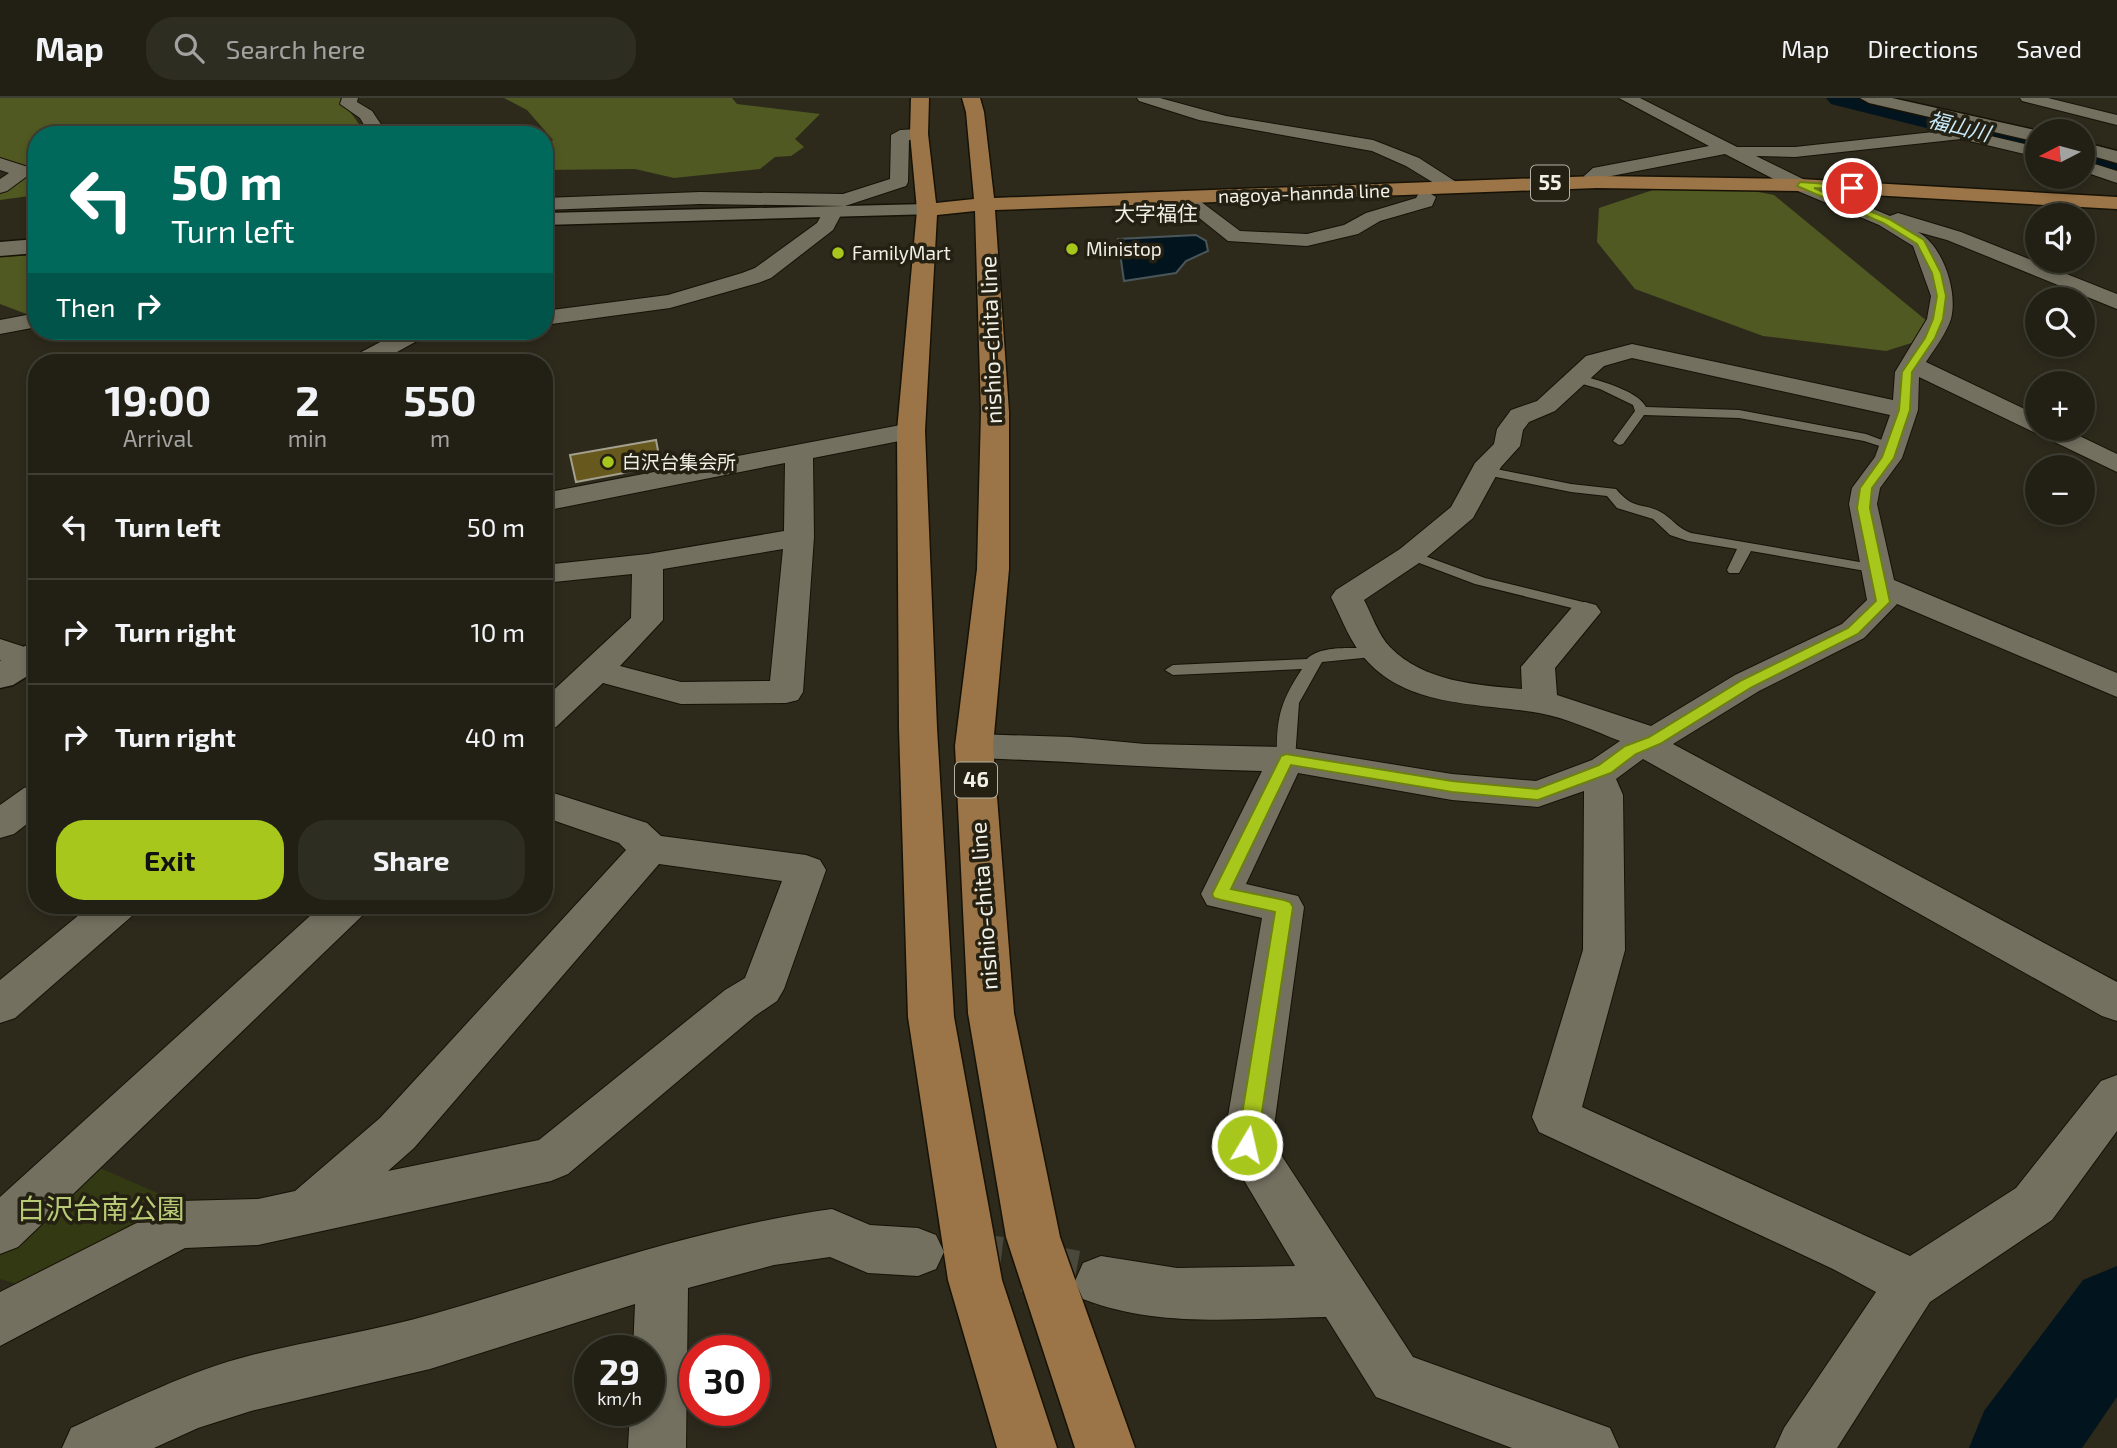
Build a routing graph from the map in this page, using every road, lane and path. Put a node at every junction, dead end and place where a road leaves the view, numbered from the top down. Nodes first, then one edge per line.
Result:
1 (350, 98) edge
2 (971, 98) edge
3 (1145, 98) edge
4 (1627, 98) edge
5 (2028, 98) edge
6 (1881, 99) edge
7 (919, 116) edge
8 (2117, 120) edge
9 (373, 126) edge
10 (1970, 129) junction
11 (2025, 134) edge
12 (2025, 148) edge
13 (1732, 149) junction
14 (2095, 151) edge
15 (2117, 157) edge
16 (0, 164) edge
17 (2095, 169) edge
18 (2117, 177) edge
19 (1597, 182) junction
20 (1800, 185) junction
21 (0, 187) edge
22 (1454, 187) junction
23 (1831, 197) junction
24 (1426, 198) junction
25 (2117, 203) edge
26 (553, 204) edge
27 (1193, 205) junction
28 (984, 207) junction
29 (927, 210) junction
30 (832, 213) junction
31 (1866, 213) junction
32 (2117, 214) edge
33 (553, 219) edge
34 (28, 247) edge
35 (0, 249) edge
36 (2117, 302) edge
37 (553, 317) edge
38 (28, 322) edge
39 (0, 327) edge
40 (401, 340) edge
41 (375, 354) edge
42 (1912, 364) junction
43 (1576, 378) junction
44 (1905, 410) junction
45 (1641, 411) junction
46 (2025, 419) edge
47 (911, 431) junction
48 (1619, 441) dead end
49 (2070, 441) edge
50 (1892, 446) junction
51 (799, 453) junction
52 (2117, 464) edge
53 (1486, 471) junction
54 (553, 500) edge
55 (799, 537) junction
56 (1746, 546) junction
57 (1411, 555) junction
58 (648, 563) junction
59 (1734, 570) dead end
60 (553, 573) edge
61 (1879, 577) junction
62 (1585, 612) joint
63 (1377, 653) junction
64 (1313, 664) junction
65 (596, 670) junction
66 (1173, 670) dead end
67 (2117, 686) edge
68 (1540, 702) junction
69 (553, 711) edge
70 (1650, 743) junction
71 (974, 746) junction
72 (1286, 759) junction
73 (1595, 773) junction
74 (28, 804) edge
75 (553, 806) edge
76 (0, 824) edge
77 (650, 849) junction
78 (107, 914) edge
79 (338, 914) edge
80 (2117, 1003) edge
81 (0, 1005) edge
82 (2117, 1095) edge
83 (308, 1212) junction
84 (0, 1230) edge
85 (918, 1252) tunnel mouth
86 (662, 1270) junction
87 (1101, 1281) tunnel mouth
88 (1912, 1284) junction
89 (1340, 1291) junction
90 (0, 1320) edge
91 (91, 1448) edge
92 (657, 1448) edge
93 (1027, 1448) edge
94 (1105, 1448) edge
95 (1590, 1448) edge
96 (1804, 1448) edge

1 - 9 street
2 - 28 main road, nishio-chita line / 46
3 - 22 street
4 - 13 street
5 - 8 street
6 - 10 street
7 - 26 street
7 - 29 main road, 46
10 - 11 street
10 - 12 street
10 - 13 street
13 - 19 street
13 - 20 street
14 - 15 street
16 - 21 street
17 - 18 street
19 - 20 main road, nagoya-hannda line / 55
19 - 22 main road, nagoya-hannda line / 55
20 - 23 street
20 - 25 main road, nagoya-hannda line / 55
22 - 28 main road, nagoya-hannda line / 55
23 - 24 main road, nagoya-hannda line / 55
23 - 31 street
23 - 32 main road, nagoya-hannda line / 55
24 - 27 main road, nagoya-hannda line / 55
24 - 27 street
27 - 28 main road, nagoya-hannda line / 55
28 - 29 main road, nagoya-hannda line / 55
28 - 71 main road, nishio-chita line / 46
29 - 30 street
29 - 47 main road, 46
30 - 33 street
30 - 37 street
31 - 36 street
31 - 42 street
34 - 35 street
38 - 39 street
40 - 41 street
42 - 44 street
42 - 46 street
43 - 44 street
43 - 45 lane
43 - 53 street
44 - 50 street
45 - 48 lane
45 - 50 lane
47 - 51 street
47 - 93 main road, 46
49 - 52 street
50 - 61 street
51 - 54 street
51 - 55 street
53 - 56 lane
53 - 57 street
55 - 58 street
55 - 65 street
56 - 59 lane
56 - 61 lane
57 - 62 lane
57 - 63 street
58 - 60 street
58 - 65 street
61 - 67 street
61 - 70 street
62 - 68 street
63 - 64 lane
63 - 68 street
64 - 66 lane
64 - 72 lane
65 - 69 street
68 - 70 street
70 - 73 street
70 - 80 street
71 - 72 street
71 - 94 main road, nishio-chita line / 46
72 - 73 street
72 - 89 street
73 - 88 street
74 - 76 street
75 - 77 street
77 - 83 street
77 - 83 street
78 - 81 street
79 - 84 street
82 - 88 street
83 - 90 street
85 - 86 street
86 - 91 street
86 - 92 street
87 - 89 street
88 - 96 street
89 - 95 street

